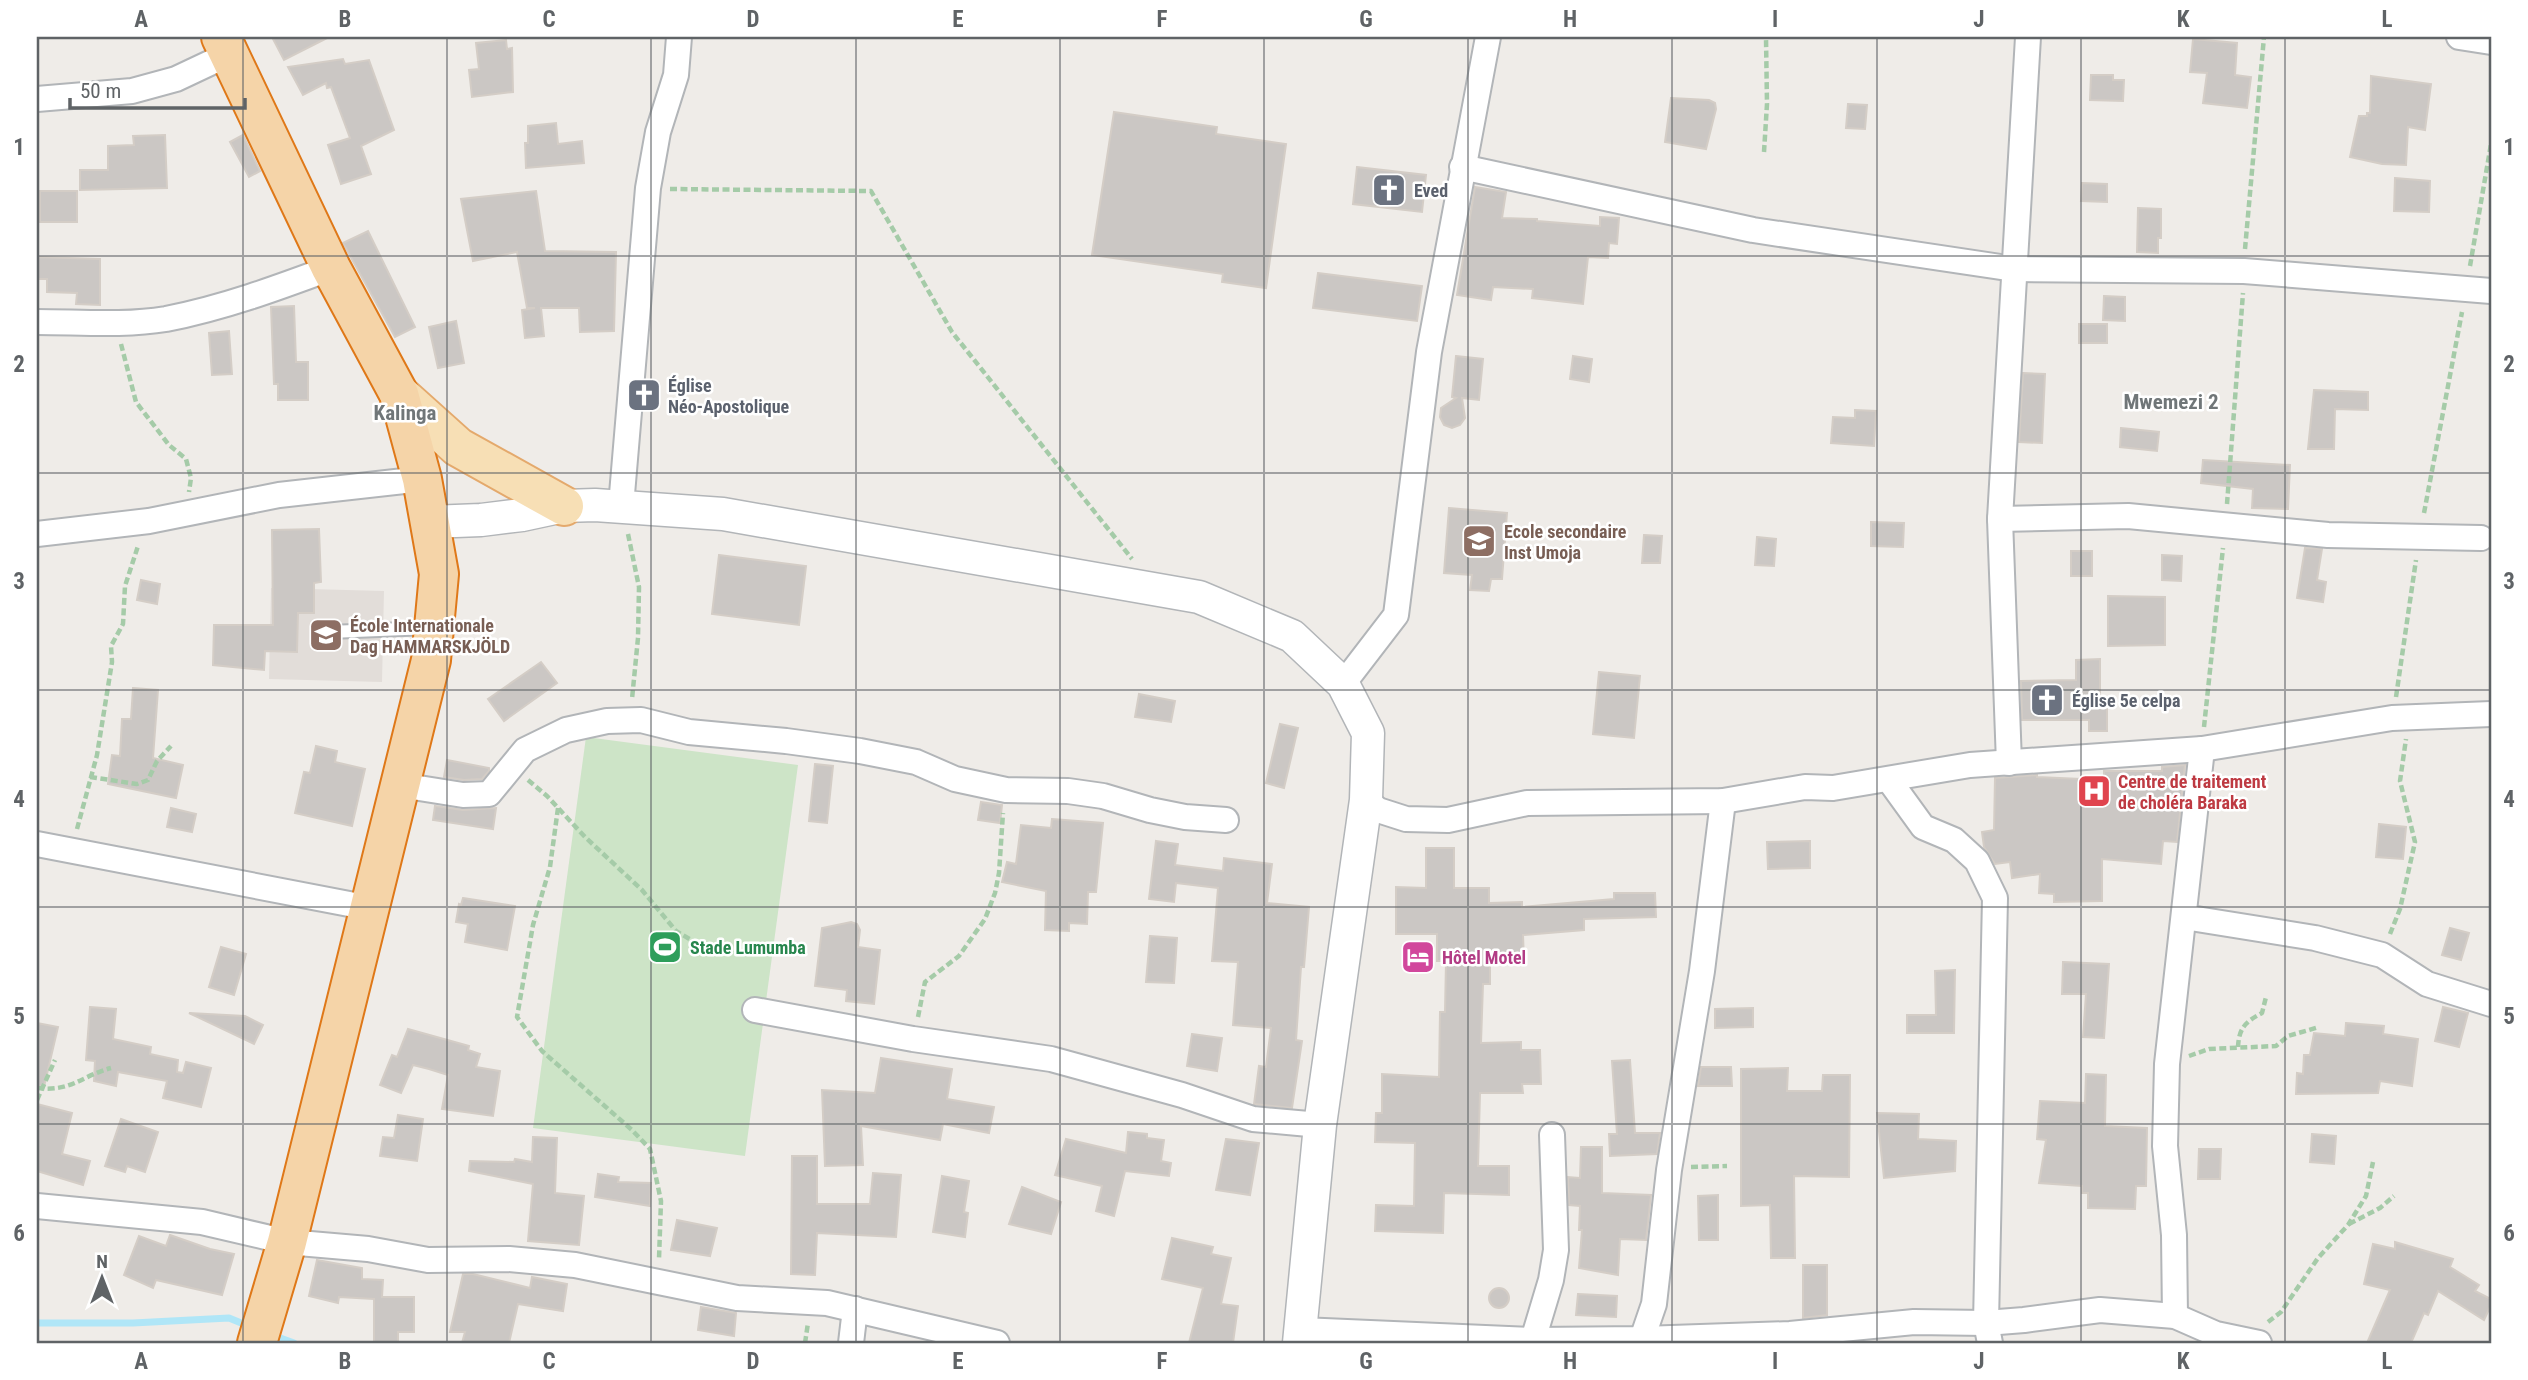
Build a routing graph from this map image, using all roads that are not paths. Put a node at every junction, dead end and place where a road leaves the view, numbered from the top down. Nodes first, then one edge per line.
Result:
1 (679, 37) edge
2 (1488, 37) edge
3 (2028, 37) edge
4 (2459, 37) edge
5 (2491, 42) edge
6 (225, 45) edge
7 (37, 99) edge
8 (1462, 167) junction
9 (331, 268) junction
10 (2014, 269) junction
11 (2491, 291) edge
12 (37, 322) edge
13 (399, 394) junction
14 (422, 479) junction
15 (564, 506) junction
16 (621, 506) junction
17 (2000, 519) junction
18 (430, 522) junction
19 (37, 534) edge
20 (2480, 538) dead end
21 (434, 627) junction
22 (329, 632) dead end
23 (1343, 684) junction
24 (2491, 714) edge
25 (2202, 749) junction
26 (2009, 763) junction
27 (1889, 780) junction
28 (400, 785) junction
29 (1366, 800) junction
30 (1724, 801) junction
31 (1226, 820) dead end
32 (37, 844) edge
33 (370, 908) junction
34 (2184, 917) junction
35 (2491, 1004) edge
36 (755, 1010) dead end
37 (1320, 1125) junction
38 (1552, 1135) dead end
39 (37, 1206) edge
40 (287, 1242) junction
41 (855, 1309) junction
42 (2175, 1316) junction
43 (1988, 1333) edge
44 (1300, 1336) edge
45 (1791, 1339) edge
46 (1533, 1340) junction
47 (1640, 1341) edge
48 (2252, 1342) edge
49 (257, 1343) edge
50 (851, 1343) edge
51 (997, 1343) edge

1 - 16 street
2 - 8 street
3 - 10 street
4 - 5 street
6 - 7 street
6 - 9 highway
8 - 10 street
8 - 23 street
9 - 12 street
9 - 13 highway
10 - 11 street
10 - 17 street
13 - 14 highway
13 - 15 main road
14 - 18 highway
14 - 19 street
15 - 16 street
15 - 18 street
16 - 23 street
17 - 20 street
17 - 26 street
18 - 21 highway
21 - 22 lane
21 - 28 highway
23 - 29 street
24 - 25 street
25 - 26 street
25 - 34 street
26 - 27 street
27 - 30 street
27 - 43 street
28 - 31 street
28 - 33 highway
29 - 30 street
29 - 37 street
30 - 47 street
32 - 33 street
33 - 40 highway
34 - 35 street
34 - 42 street
36 - 37 street
37 - 44 street
38 - 46 street
39 - 40 street
40 - 41 street
40 - 49 highway
41 - 50 street
41 - 51 street
42 - 43 street
42 - 48 street
43 - 45 street
44 - 46 street
45 - 47 street
46 - 47 street

